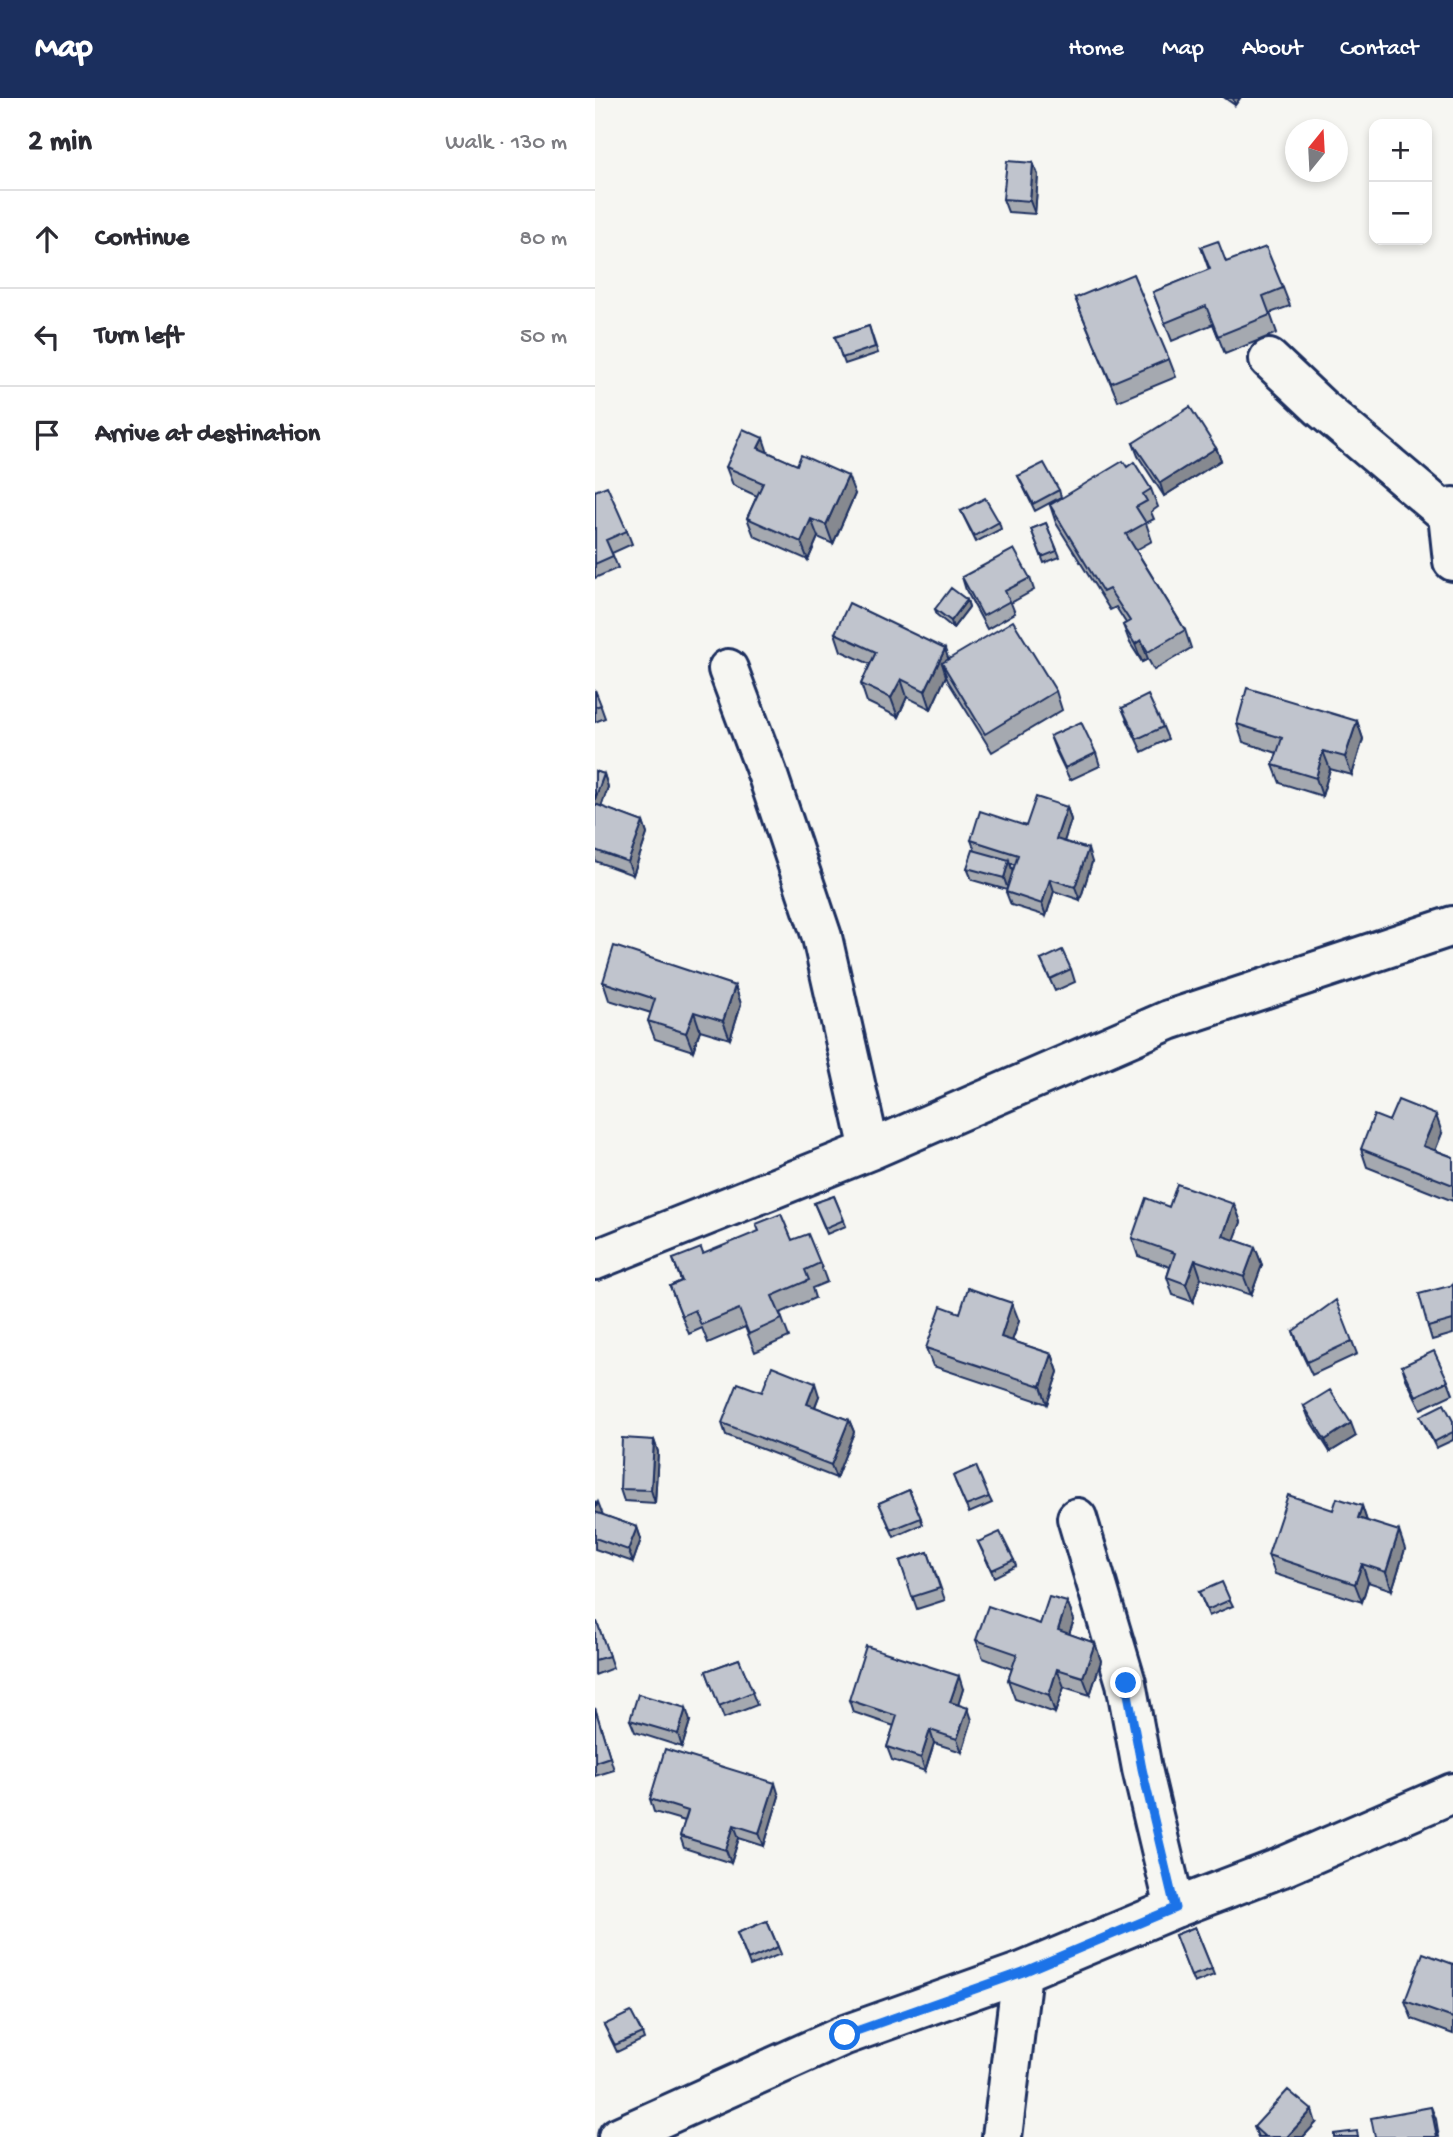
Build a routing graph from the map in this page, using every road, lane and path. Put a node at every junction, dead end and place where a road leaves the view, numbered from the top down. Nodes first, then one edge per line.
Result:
1 (1269, 359) dead end
2 (1451, 511) edge
3 (1453, 561) edge
4 (728, 669) dead end
5 (1453, 926) edge
6 (870, 1150) junction
7 (595, 1260) edge
8 (1077, 1518) dead end
9 (1453, 1793) edge
10 (1175, 1908) junction
11 (1023, 1972) junction
12 (618, 2137) edge
13 (1002, 2137) edge

1 - 2 street
2 - 3 street
4 - 6 street
5 - 6 street
6 - 7 street
8 - 10 street
9 - 10 street
10 - 11 street
11 - 12 street
11 - 13 street

